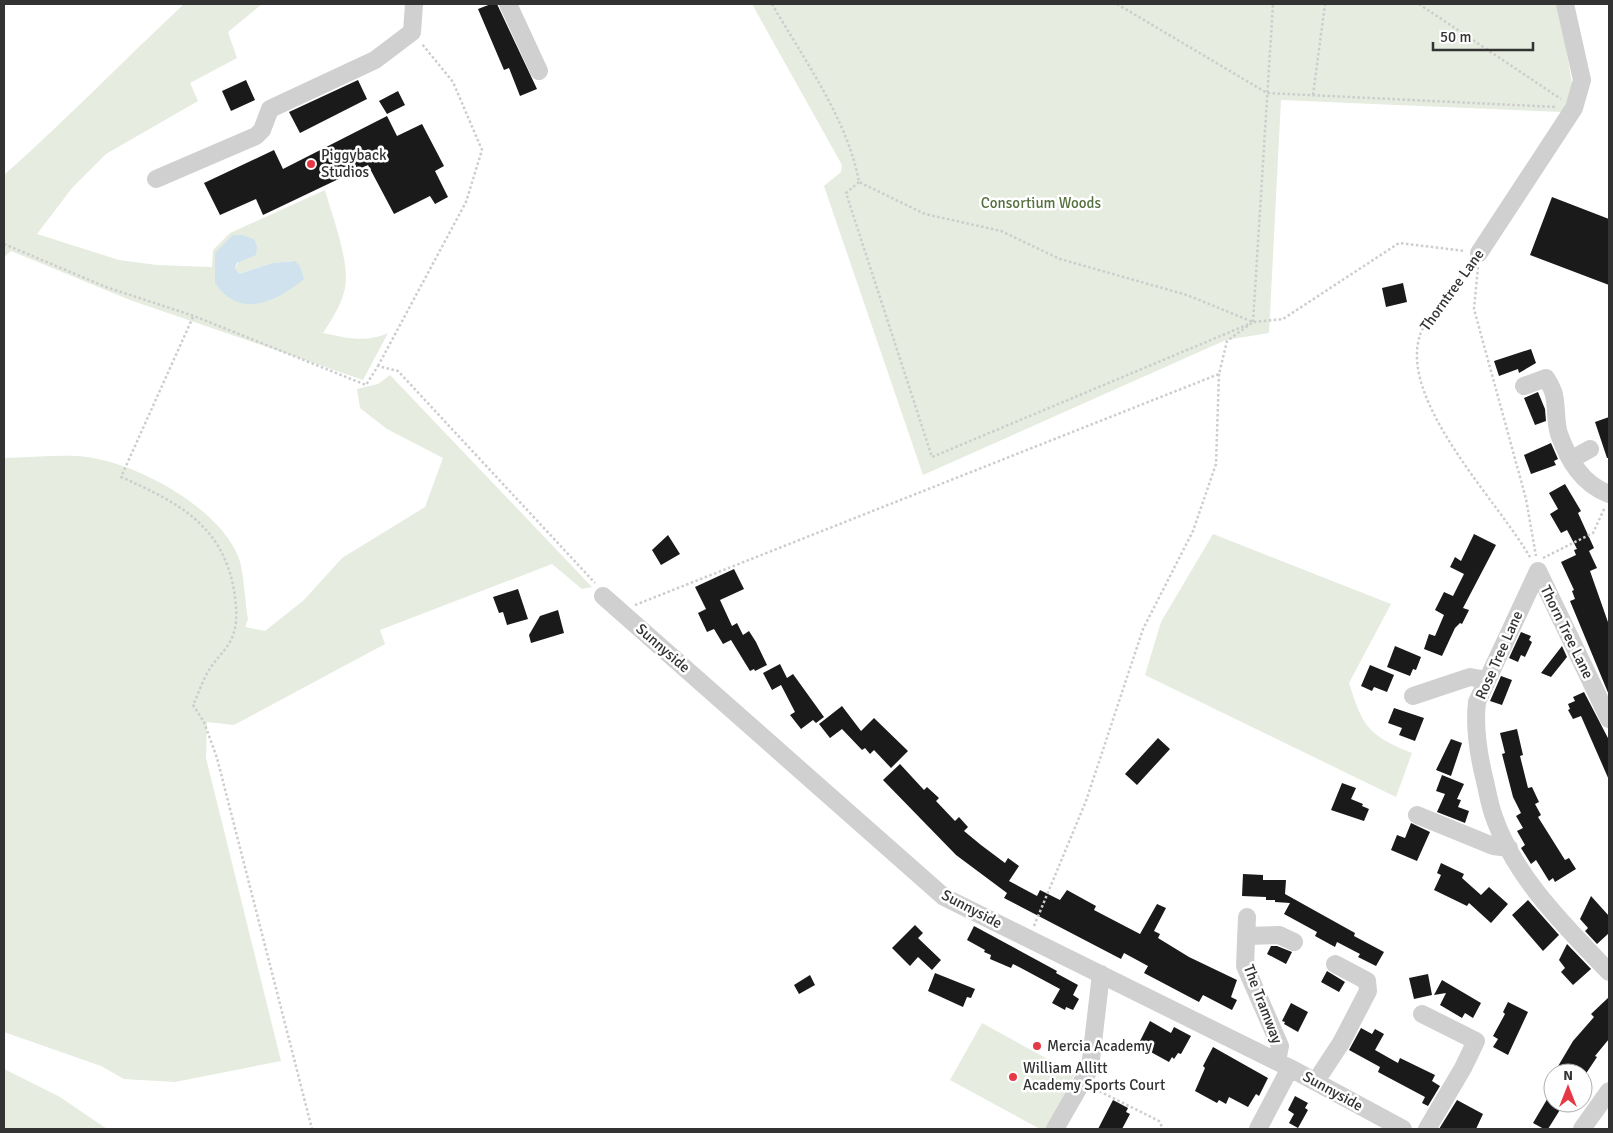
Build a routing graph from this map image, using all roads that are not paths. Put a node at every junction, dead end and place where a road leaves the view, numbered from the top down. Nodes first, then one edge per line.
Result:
1 (414, 4) edge
2 (508, 4) edge
3 (1565, 4) edge
4 (539, 71) dead end
5 (156, 179) dead end
6 (1479, 253) road end
7 (1524, 386) dead end
8 (1590, 449) dead end
9 (1572, 459) junction
10 (1608, 499) edge
11 (1538, 571) joint
12 (602, 592) road end
13 (1487, 680) junction
14 (1414, 696) dead end
15 (1609, 719) edge
16 (1417, 815) dead end
17 (1509, 848) junction
18 (1247, 917) dead end
19 (1246, 936) junction
20 (1294, 942) dead end
21 (1335, 964) dead end
22 (1609, 972) edge
23 (1100, 974) junction
24 (1422, 1014) dead end
25 (1284, 1065) junction
26 (1316, 1081) junction
27 (1609, 1091) edge
28 (1396, 1128) edge
29 (1056, 1129) edge
30 (1258, 1129) edge
31 (1427, 1129) edge
32 (1582, 1129) edge

1 - 5 street
2 - 4 street
3 - 6 street, Thorntree Lane
7 - 9 street
8 - 9 street
9 - 10 street
11 - 13 street, Rose Tree Lane
11 - 15 street, Thorn Tree Lane
12 - 23 street, Sunnyside
13 - 14 street
13 - 17 street, Rose Tree Lane
16 - 17 street
17 - 22 street, Rose Tree Lane
18 - 19 street, The Tramway
19 - 20 street
19 - 25 street, The Tramway
21 - 26 street
23 - 25 street, Sunnyside
23 - 29 street
24 - 31 street
25 - 26 street, Sunnyside
25 - 30 street
26 - 28 street, Sunnyside
27 - 32 street

